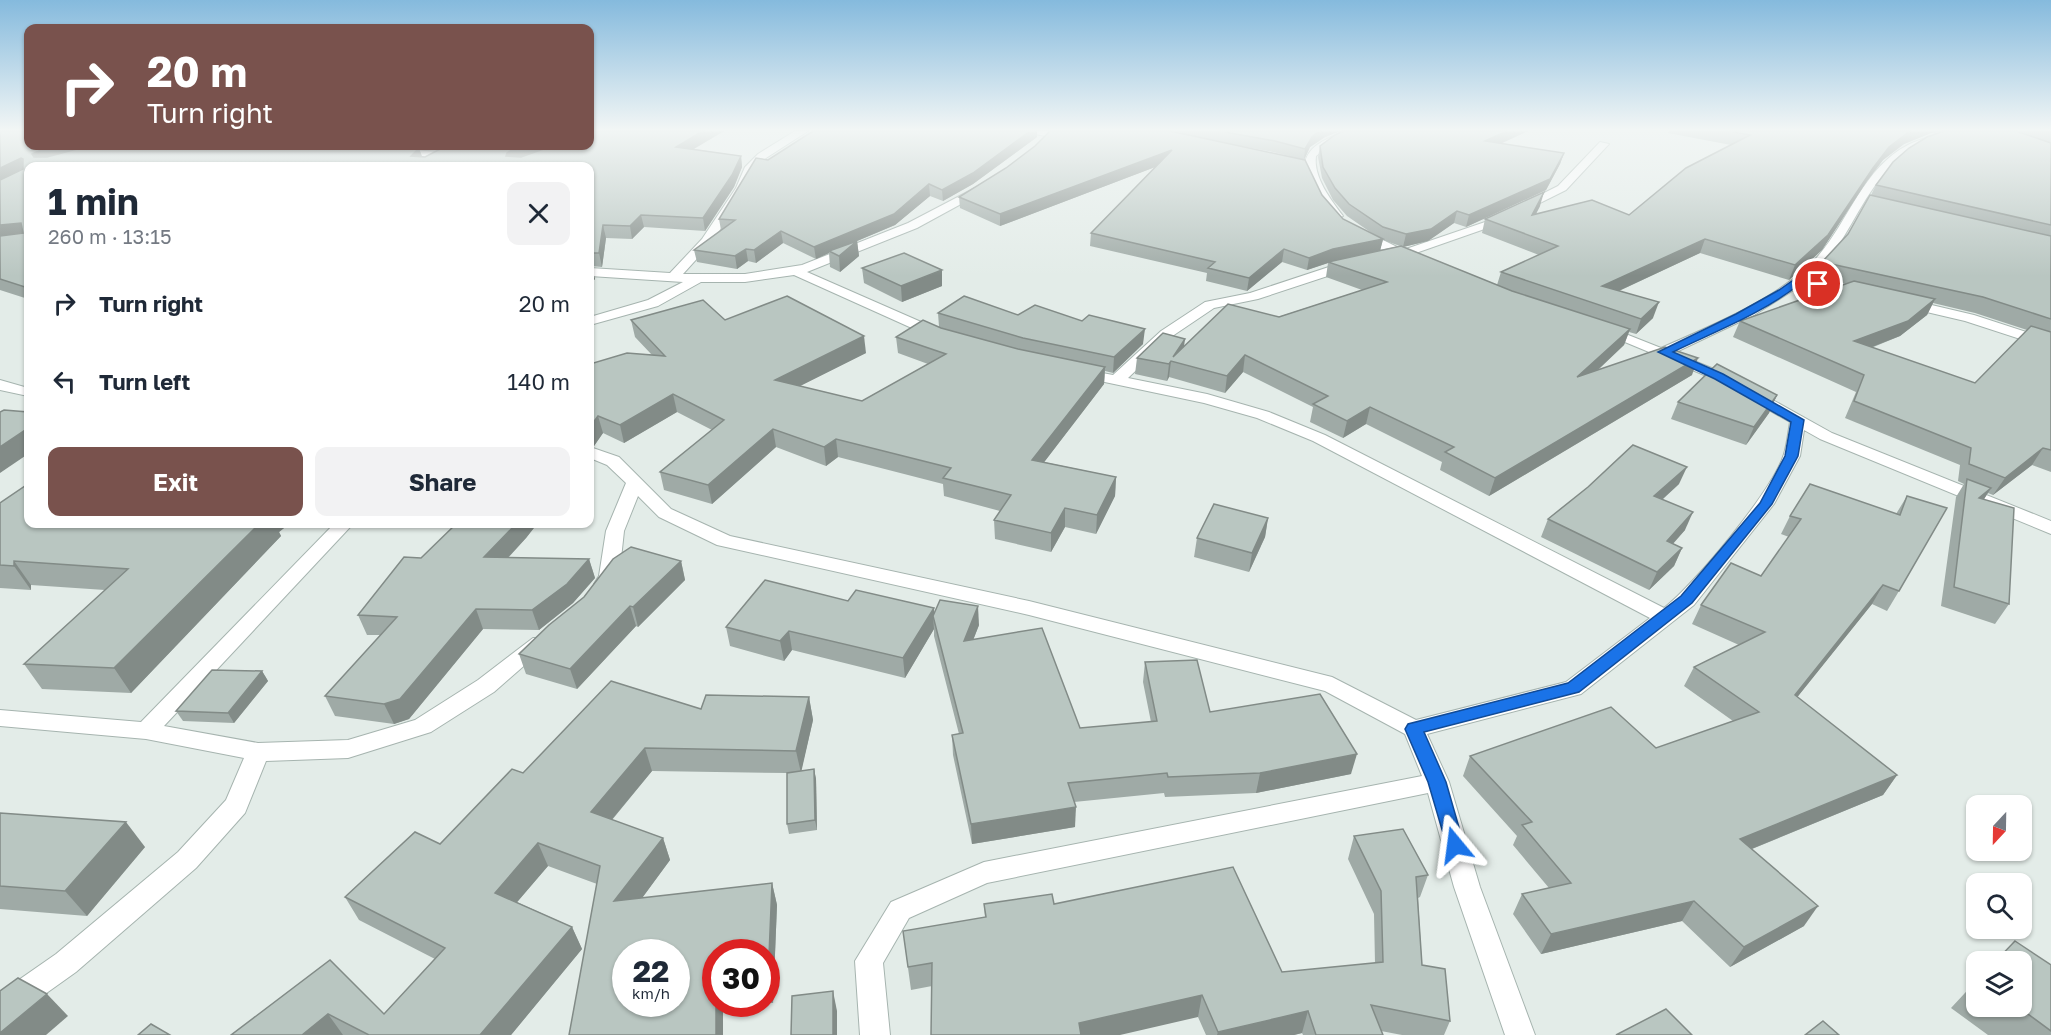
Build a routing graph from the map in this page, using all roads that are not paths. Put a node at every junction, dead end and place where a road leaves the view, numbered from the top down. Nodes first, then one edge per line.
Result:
1 (745, 179) edge
2 (1314, 179) edge
3 (1570, 179) edge
4 (1878, 179) edge
5 (989, 183) edge
6 (1402, 255) junction
7 (1383, 257) edge
8 (1364, 261) edge
9 (1422, 263) edge
10 (594, 272) edge
11 (795, 272) junction
12 (673, 276) junction
13 (699, 278) junction
14 (1799, 279) junction
15 (1875, 296) edge
16 (1897, 301) edge
17 (594, 320) edge
18 (1585, 323) edge
19 (957, 342) edge
20 (2051, 345) edge
21 (1664, 352) junction
22 (1063, 369) edge
23 (1117, 380) junction
24 (0, 385) edge
25 (24, 391) edge
26 (1798, 420) junction
27 (594, 454) edge
28 (634, 484) junction
29 (340, 528) edge
30 (2051, 528) edge
31 (589, 602) edge
32 (1665, 617) junction
33 (556, 631) edge
34 (0, 718) edge
35 (1414, 729) junction
36 (146, 731) junction
37 (258, 752) junction
38 (1437, 782) junction
39 (0, 1009) edge
40 (875, 1035) edge
41 (1520, 1035) edge

1 - 12 street
2 - 6 street
3 - 6 street
4 - 14 street
5 - 11 street
6 - 7 street
6 - 9 street
8 - 23 street
10 - 12 street
11 - 13 street
11 - 19 street
12 - 13 street
13 - 17 street
14 - 15 street
14 - 21 street
16 - 20 street
18 - 21 street
21 - 26 street
22 - 23 street
23 - 32 street
24 - 25 street
26 - 30 street
26 - 32 street
27 - 28 street
28 - 31 street
28 - 35 street
29 - 36 street
32 - 35 street
33 - 37 street
34 - 36 street
35 - 38 street
36 - 37 street
37 - 39 street
38 - 40 street
38 - 41 street

